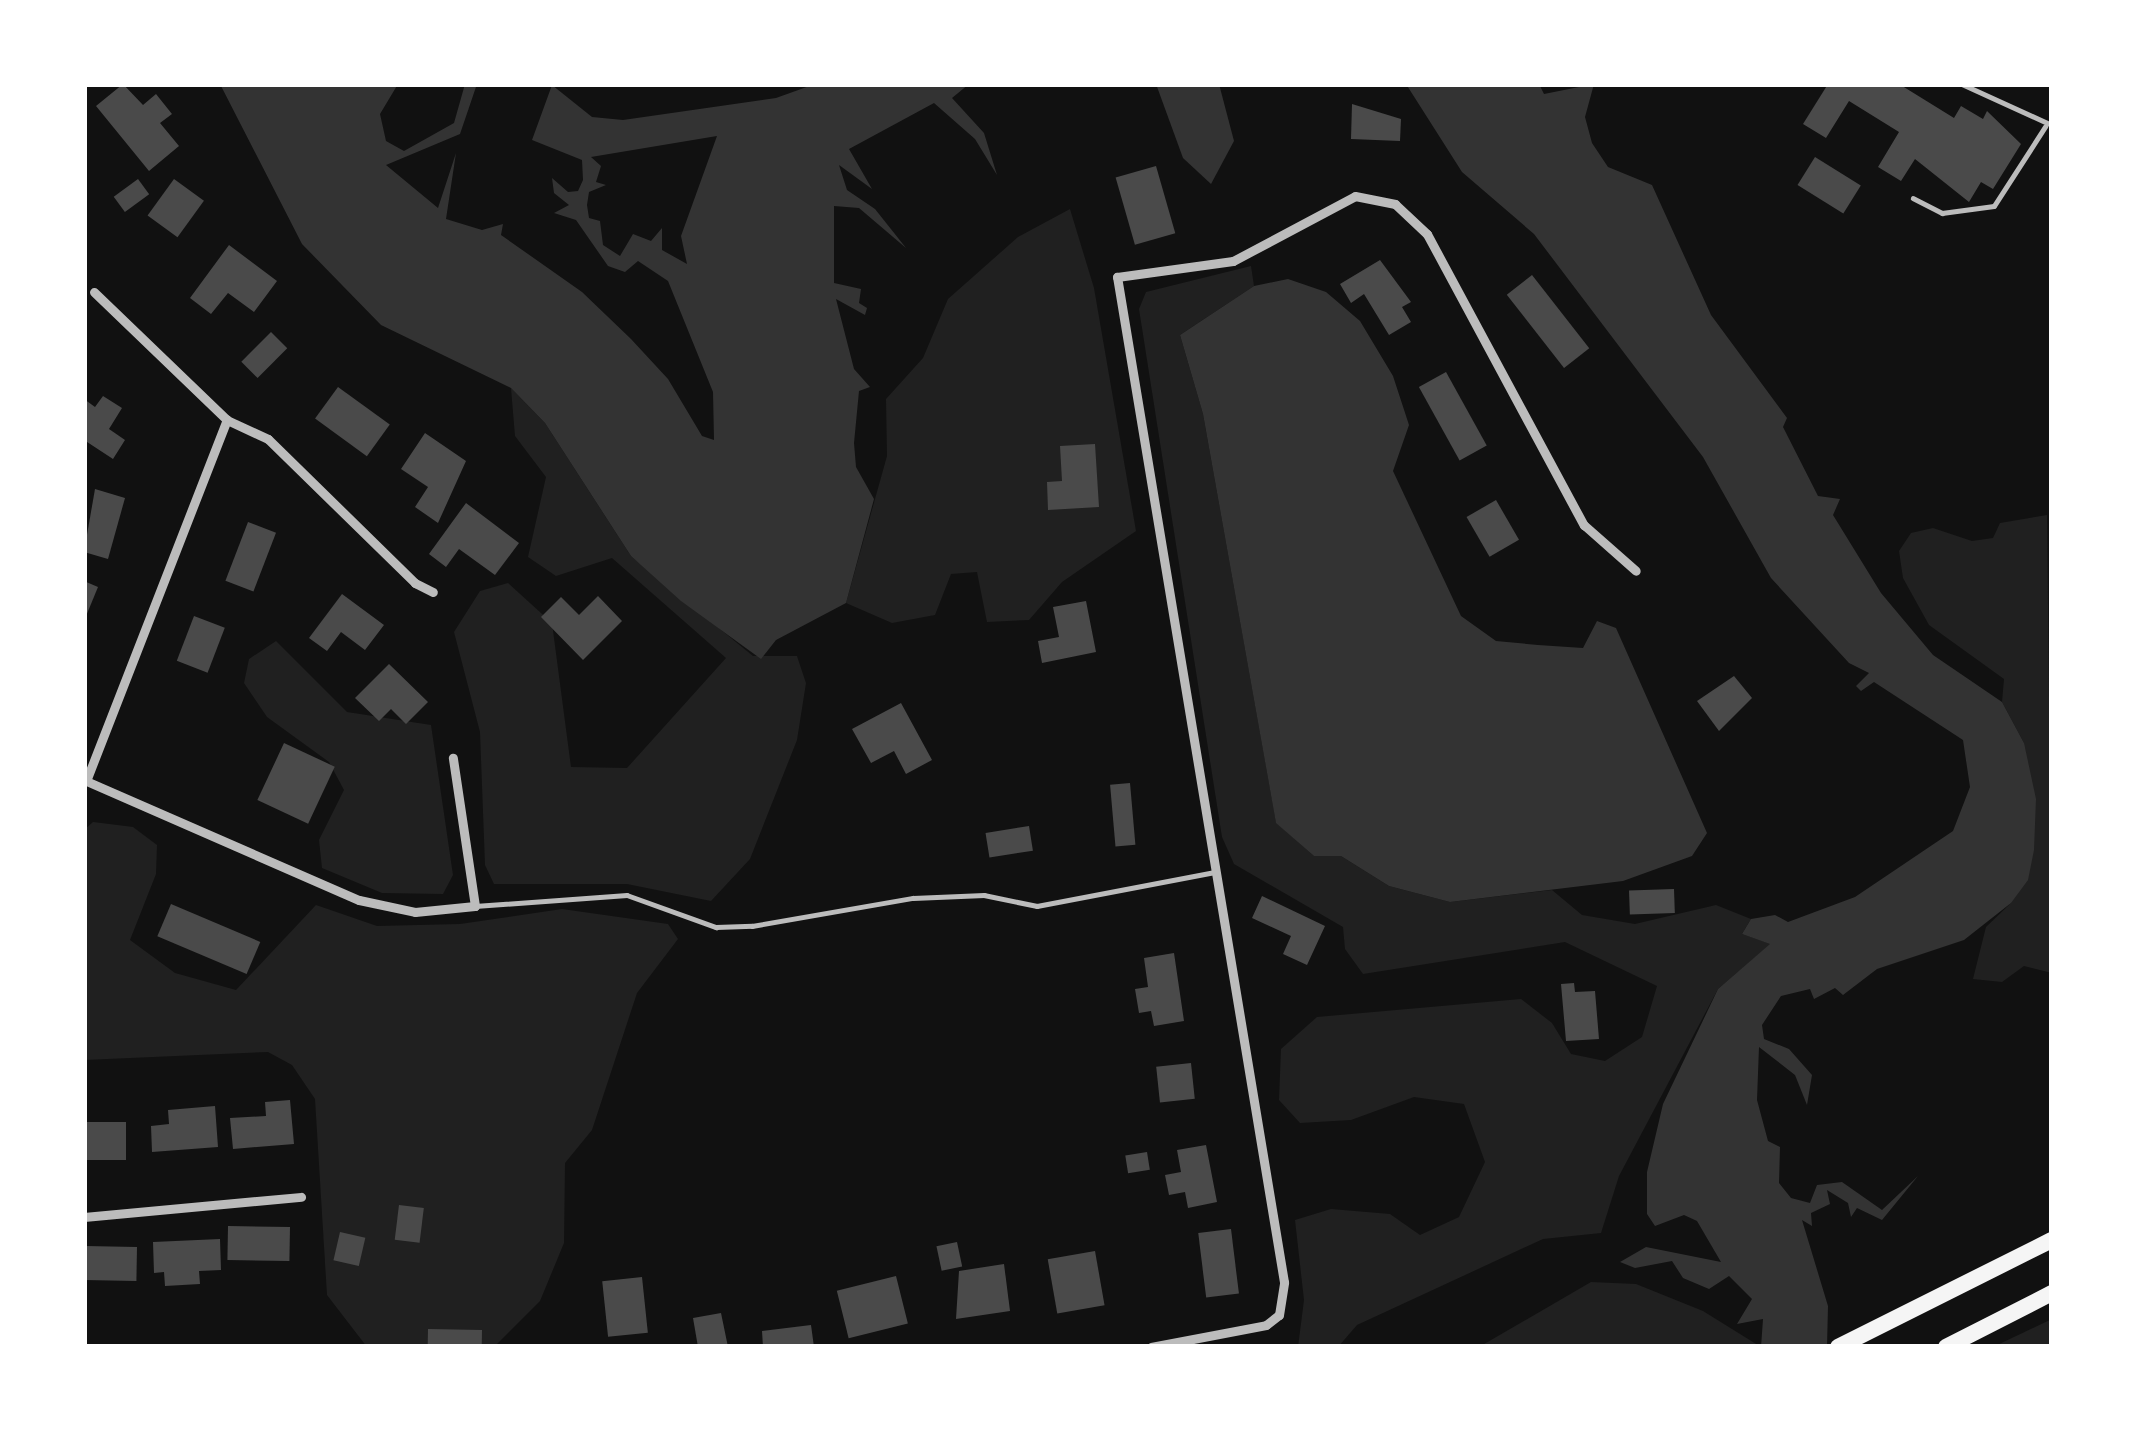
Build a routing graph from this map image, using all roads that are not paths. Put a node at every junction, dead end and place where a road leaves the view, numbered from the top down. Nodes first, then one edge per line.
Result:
1 (1962, 84) edge
2 (2048, 126) edge
3 (1913, 198) dead end
4 (94, 292) dead end
5 (226, 420) junction
6 (1636, 571) dead end
7 (433, 592) dead end
8 (453, 758) dead end
9 (85, 781) edge
10 (1216, 872) junction
11 (475, 906) junction
12 (301, 1198) dead end
13 (84, 1217) edge
14 (2052, 1240) edge
15 (2052, 1293) edge
16 (1841, 1346) edge
17 (1151, 1347) edge
18 (1946, 1347) edge

1 - 2 lane
2 - 3 lane
4 - 5 street
5 - 7 street
5 - 9 street
6 - 10 street
8 - 11 street
9 - 11 street
10 - 11 lane
10 - 17 street
12 - 13 street
14 - 16 highway
15 - 18 highway

